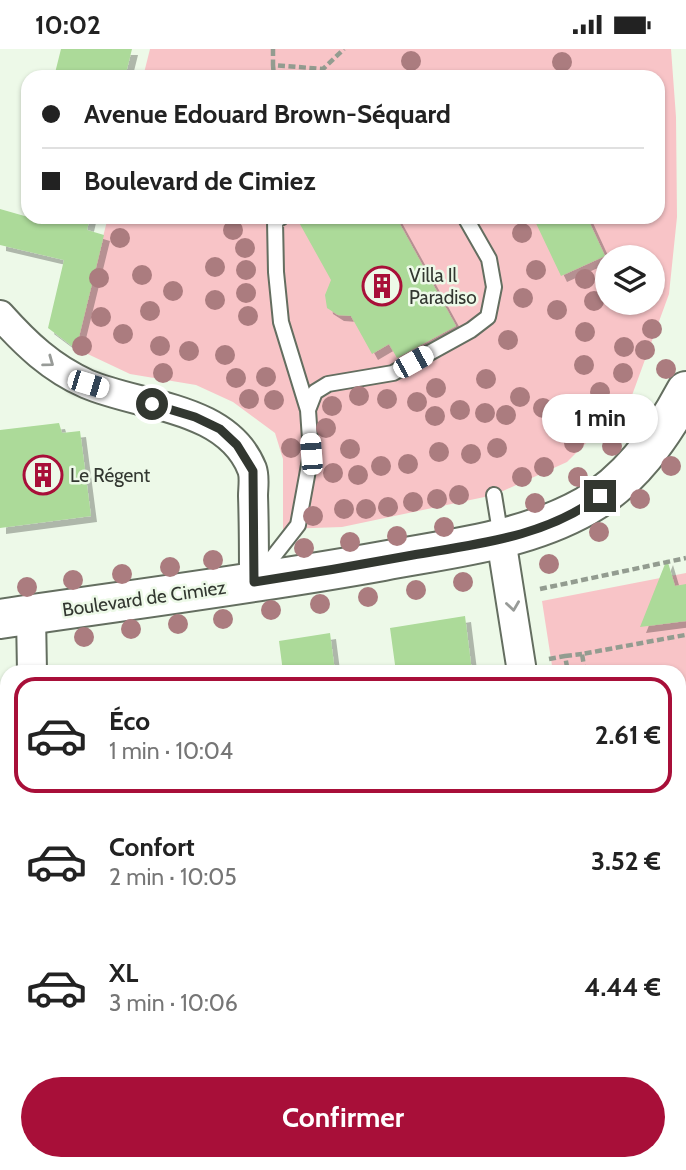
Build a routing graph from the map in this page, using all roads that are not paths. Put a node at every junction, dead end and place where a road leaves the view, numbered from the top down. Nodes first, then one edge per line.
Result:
1 (278, 224) edge
2 (469, 224) edge
3 (0, 315) edge
4 (686, 391) edge
5 (308, 410) junction
6 (494, 495) dead end
7 (501, 540) junction
8 (254, 582) junction
9 (15, 617) edge
10 (30, 665) edge
11 (521, 665) edge

1 - 5 lane
2 - 5 lane
3 -> 8 street
4 - 7 main road, Boulevard de Cimiez
5 - 8 lane
6 - 7 lane
7 - 8 main road, Boulevard de Cimiez
7 -> 11 street
8 - 9 main road, Boulevard de Cimiez
9 - 10 street

